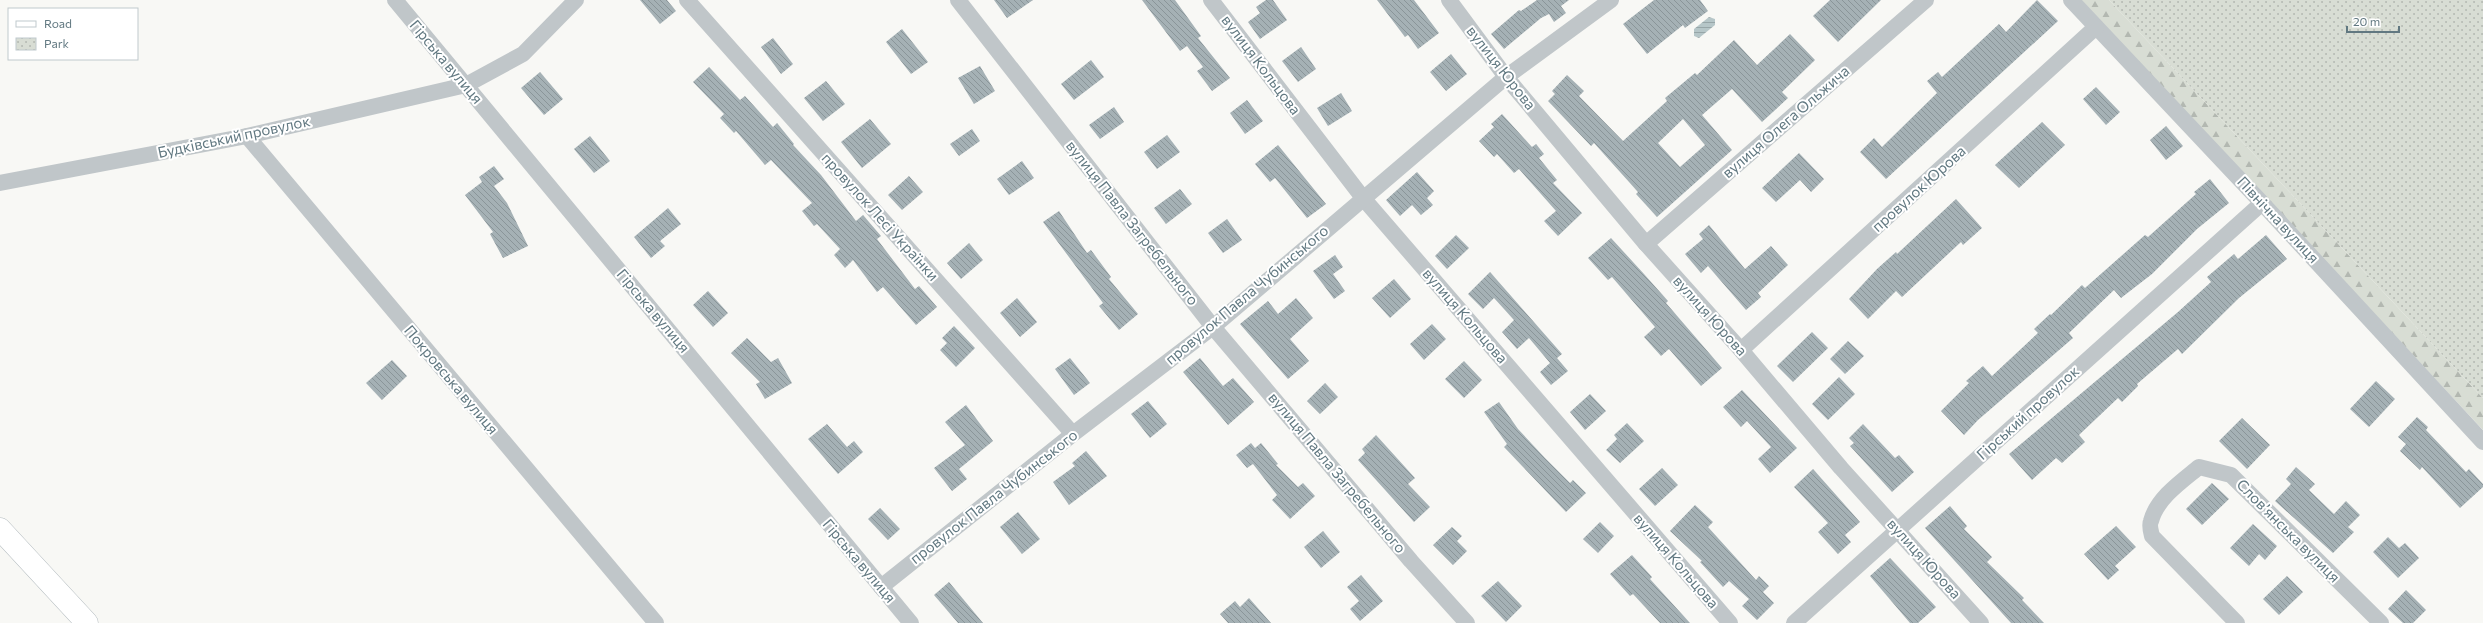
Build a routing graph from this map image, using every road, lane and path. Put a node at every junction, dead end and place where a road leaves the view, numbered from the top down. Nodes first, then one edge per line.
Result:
1 (394, 0) edge
2 (576, 0) edge
3 (687, 0) edge
4 (958, 0) edge
5 (1211, 0) edge
6 (1449, 0) edge
7 (1611, 0) edge
8 (1926, 0) edge
9 (2071, 0) edge
10 (2096, 27) junction
11 (1506, 77) junction
12 (466, 85) junction
13 (247, 136) junction
14 (0, 183) edge
15 (1363, 198) junction
16 (2262, 203) junction
17 (1646, 244) junction
18 (1213, 327) junction
19 (1741, 350) junction
20 (1073, 434) junction
21 (2483, 442) edge
22 (0, 529) edge
23 (1898, 531) junction
24 (881, 587) junction
25 (87, 623) edge
26 (656, 623) edge
27 (911, 623) edge
28 (1467, 623) edge
29 (1730, 623) edge
30 (1794, 623) edge
31 (1981, 623) edge
32 (2237, 623) edge
33 (2381, 623) edge

1 - 12 street, Гірська вулиця
2 - 12 street, Будківський провулок
3 - 20 street, провулок Лесі Українки
4 - 18 street, вулиця Павла Загребельного
5 - 15 street, вулиця Кольцова
6 - 11 street, вулиця Юрова
7 - 11 street, провулок Павла Чубинського
8 - 17 street, вулиця Олега Ольжича
9 - 10 street, Північна вулиця
10 - 16 street, Північна вулиця
10 - 19 street, провулок Юрова
11 - 15 street, провулок Павла Чубинського
11 - 17 street, вулиця Юрова
12 - 13 street, Будківський провулок
12 - 24 street, Гірська вулиця
13 - 14 street, Будківський провулок
13 - 26 street, Покровська вулиця
15 - 18 street, провулок Павла Чубинського
15 - 29 street, вулиця Кольцова
16 - 21 street, Північна вулиця
16 - 23 street, Гірський провулок
17 - 19 street, вулиця Юрова
18 - 20 street, провулок Павла Чубинського
18 - 28 street, вулиця Павла Загребельного
19 - 23 street, вулиця Юрова
20 - 24 street, провулок Павла Чубинського
22 - 25 street
23 - 30 street, Гірський провулок
23 - 31 street, вулиця Юрова
24 - 27 street, Гірська вулиця
32 - 33 street, Словʼянська вулиця

